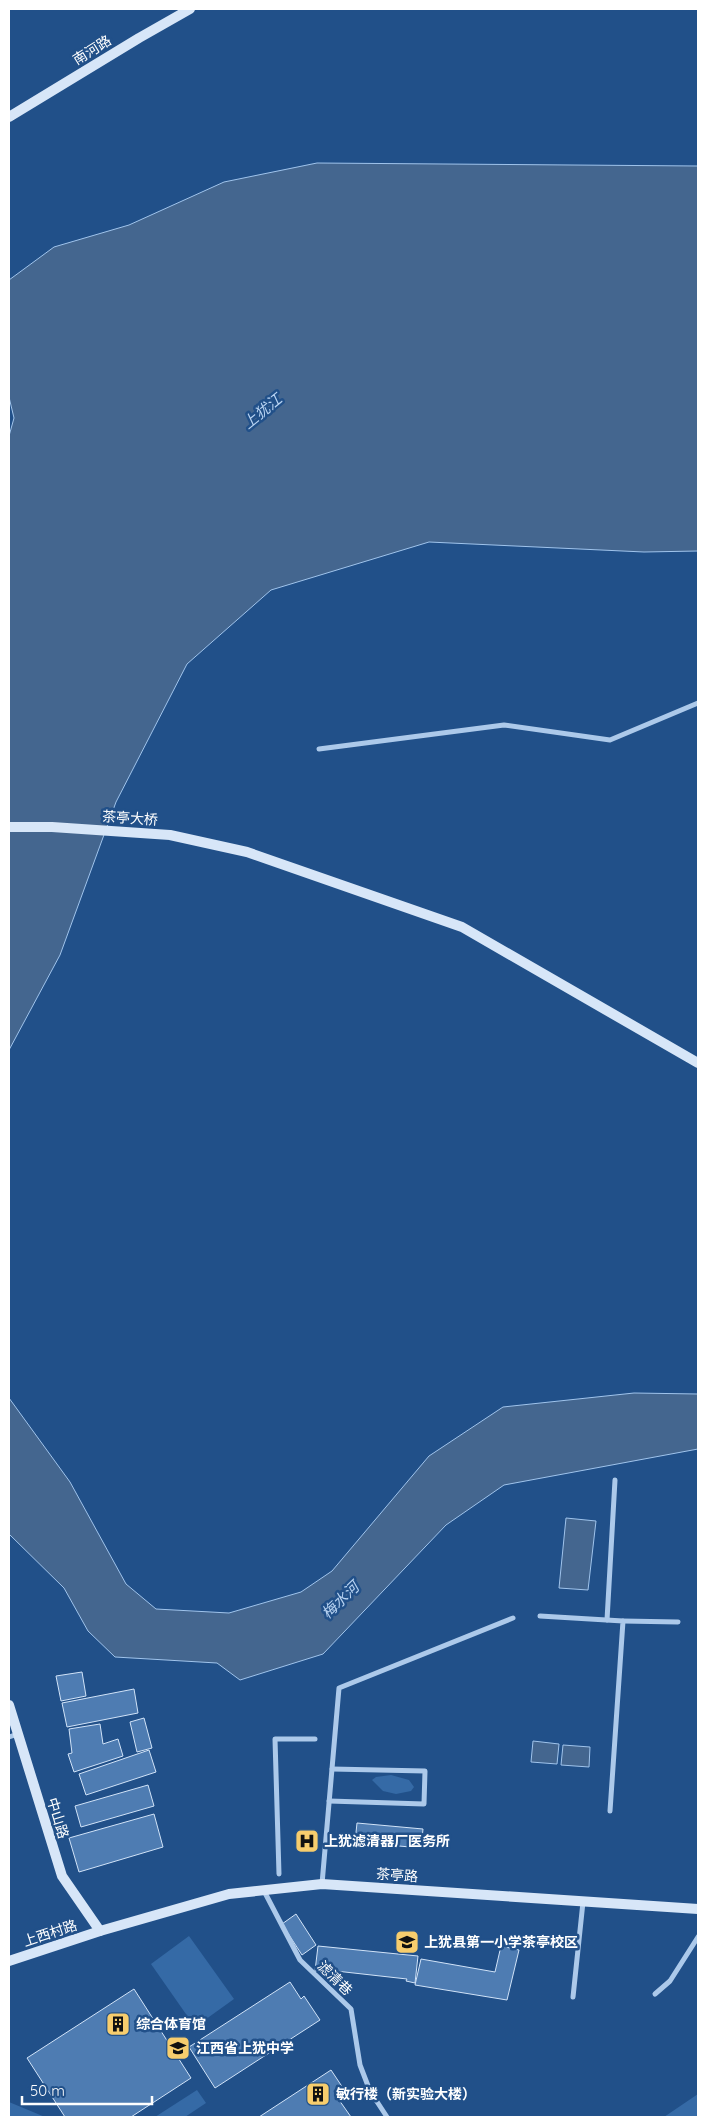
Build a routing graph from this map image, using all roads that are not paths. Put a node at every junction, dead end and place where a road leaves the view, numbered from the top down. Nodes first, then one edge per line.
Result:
1 (190, 9) edge
2 (9, 117) edge
3 (698, 703) edge
4 (319, 749) dead end
5 (9, 827) edge
6 (698, 1063) edge
7 (615, 1480) dead end
8 (540, 1616) dead end
9 (513, 1618) dead end
10 (607, 1620) junction
11 (623, 1621) junction
12 (678, 1622) dead end
13 (9, 1705) edge
14 (13, 1736) edge
15 (315, 1739) dead end
16 (332, 1769) junction
17 (329, 1801) junction
18 (610, 1811) dead end
19 (279, 1874) dead end
20 (322, 1884) junction
21 (263, 1889) junction
22 (583, 1902) junction
23 (698, 1909) edge
24 (100, 1931) junction
25 (698, 1937) edge
26 (9, 1961) edge
27 (655, 1994) dead end
28 (573, 1997) dead end
29 (387, 2117) edge

1 - 2 street, 南河路
3 - 4 street
5 - 6 street, 茶亭大桥
7 - 10 street
8 - 10 street
9 - 16 street
10 - 11 street
11 - 12 street
11 - 18 street
13 - 14 street, 中山路
14 - 24 street, 中山路
15 - 19 street
16 - 17 street
16 - 17 street
17 - 20 street
20 - 21 street, 茶亭路
20 - 22 street, 茶亭路
21 - 24 street, 茶亭路
21 - 29 street, 滤清巷
22 - 23 street, 茶亭路
22 - 28 street
24 - 26 street, 上西村路
25 - 27 street

